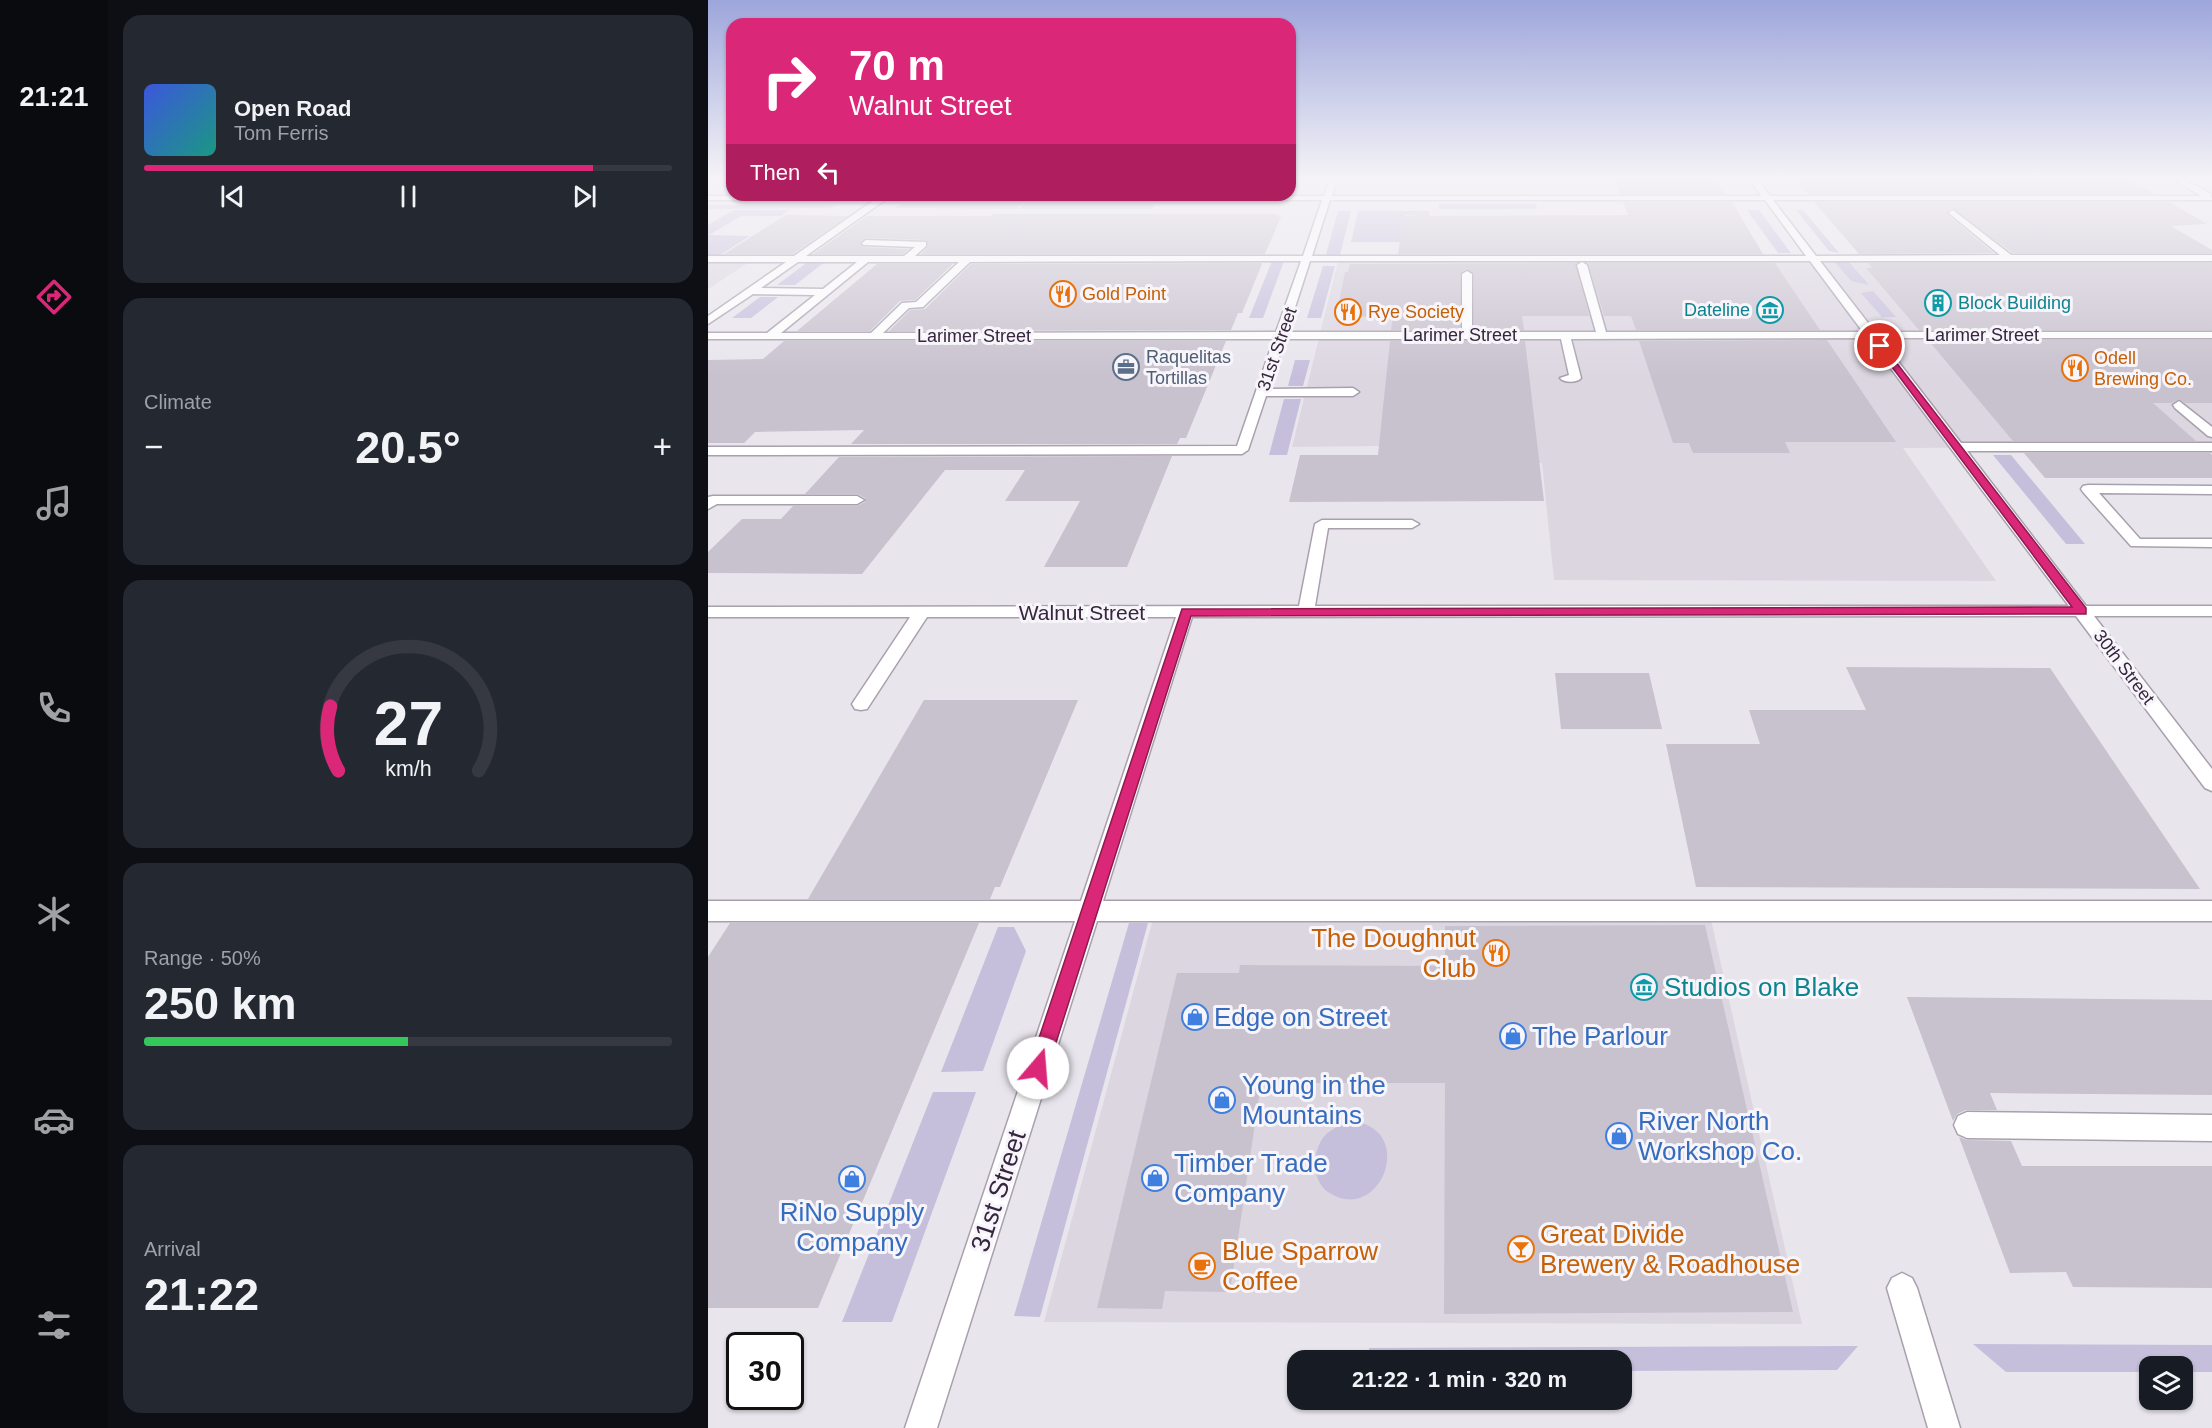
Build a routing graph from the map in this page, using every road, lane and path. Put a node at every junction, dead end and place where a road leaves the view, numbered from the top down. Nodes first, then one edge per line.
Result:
1 (816, 245) edge
2 (921, 245) edge
3 (1313, 245) edge
4 (1803, 245) edge
5 (1993, 245) edge
6 (1813, 258) junction
7 (2009, 258) junction
8 (2212, 258) edge
9 (708, 259) edge
10 (796, 259) junction
11 (866, 259) junction
12 (906, 259) junction
13 (967, 259) junction
14 (1308, 259) junction
15 (1582, 265) dead end
16 (1467, 274) dead end
17 (751, 291) junction
18 (826, 291) junction
19 (708, 321) edge
20 (1467, 335) junction
21 (1565, 335) junction
22 (1602, 335) junction
23 (1871, 335) junction
24 (2212, 335) edge
25 (708, 336) edge
26 (770, 336) junction
27 (874, 336) junction
28 (1282, 336) junction
29 (1566, 378) dead end
30 (1353, 392) dead end
31 (1262, 393) junction
32 (2179, 405) dead end
33 (2212, 434) edge
34 (1957, 447) junction
35 (2212, 447) edge
36 (708, 451) edge
37 (2212, 490) edge
38 (857, 500) dead end
39 (708, 505) edge
40 (1412, 524) dead end
41 (2212, 543) edge
42 (2082, 611) junction
43 (2212, 611) edge
44 (708, 612) edge
45 (922, 612) junction
46 (1186, 612) junction
47 (1306, 612) junction
48 (861, 704) dead end
49 (2212, 783) edge
50 (708, 911) edge
51 (1089, 911) junction
52 (2212, 911) edge
53 (1967, 1125) dead end
54 (2212, 1128) edge
55 (1902, 1288) dead end
56 (921, 1428) edge
57 (1944, 1428) edge

1 - 10 street
2 - 12 street
3 - 14 street, 31st Street
4 - 6 street, 30th Street
5 - 7 street
6 - 7 street
6 - 14 street
6 - 23 street, 30th Street
7 - 8 street
9 - 10 street
10 - 11 street
10 - 17 street
11 - 12 street
11 - 18 street
12 - 13 street
13 - 14 street
13 - 27 street
14 - 28 street, 31st Street
15 - 22 street
16 - 20 street
17 - 18 street
17 - 19 street
18 - 26 street
20 - 21 street, Larimer Street
20 - 28 street, Larimer Street
21 - 22 street, Larimer Street
21 - 29 street
22 - 23 street, Larimer Street
23 - 24 street, Larimer Street
23 - 34 street, 30th Street
25 - 26 street, Larimer Street
26 - 27 street, Larimer Street
27 - 28 street, Larimer Street
28 - 31 street, 31st Street
30 - 31 street
31 - 36 street, 31st Street
32 - 33 street
34 - 35 street
34 - 42 street, 30th Street
37 - 41 street
38 - 39 street
40 - 47 street
42 - 43 street, Walnut Street
42 - 47 street, Walnut Street
42 - 49 street, 30th Street
44 - 45 street, Walnut Street
45 - 46 street, Walnut Street
45 - 48 street
46 - 47 street, Walnut Street
46 - 51 street, 31st Street
50 - 51 street
51 - 52 street
51 - 56 street, 31st Street
53 - 54 street
55 - 57 street

